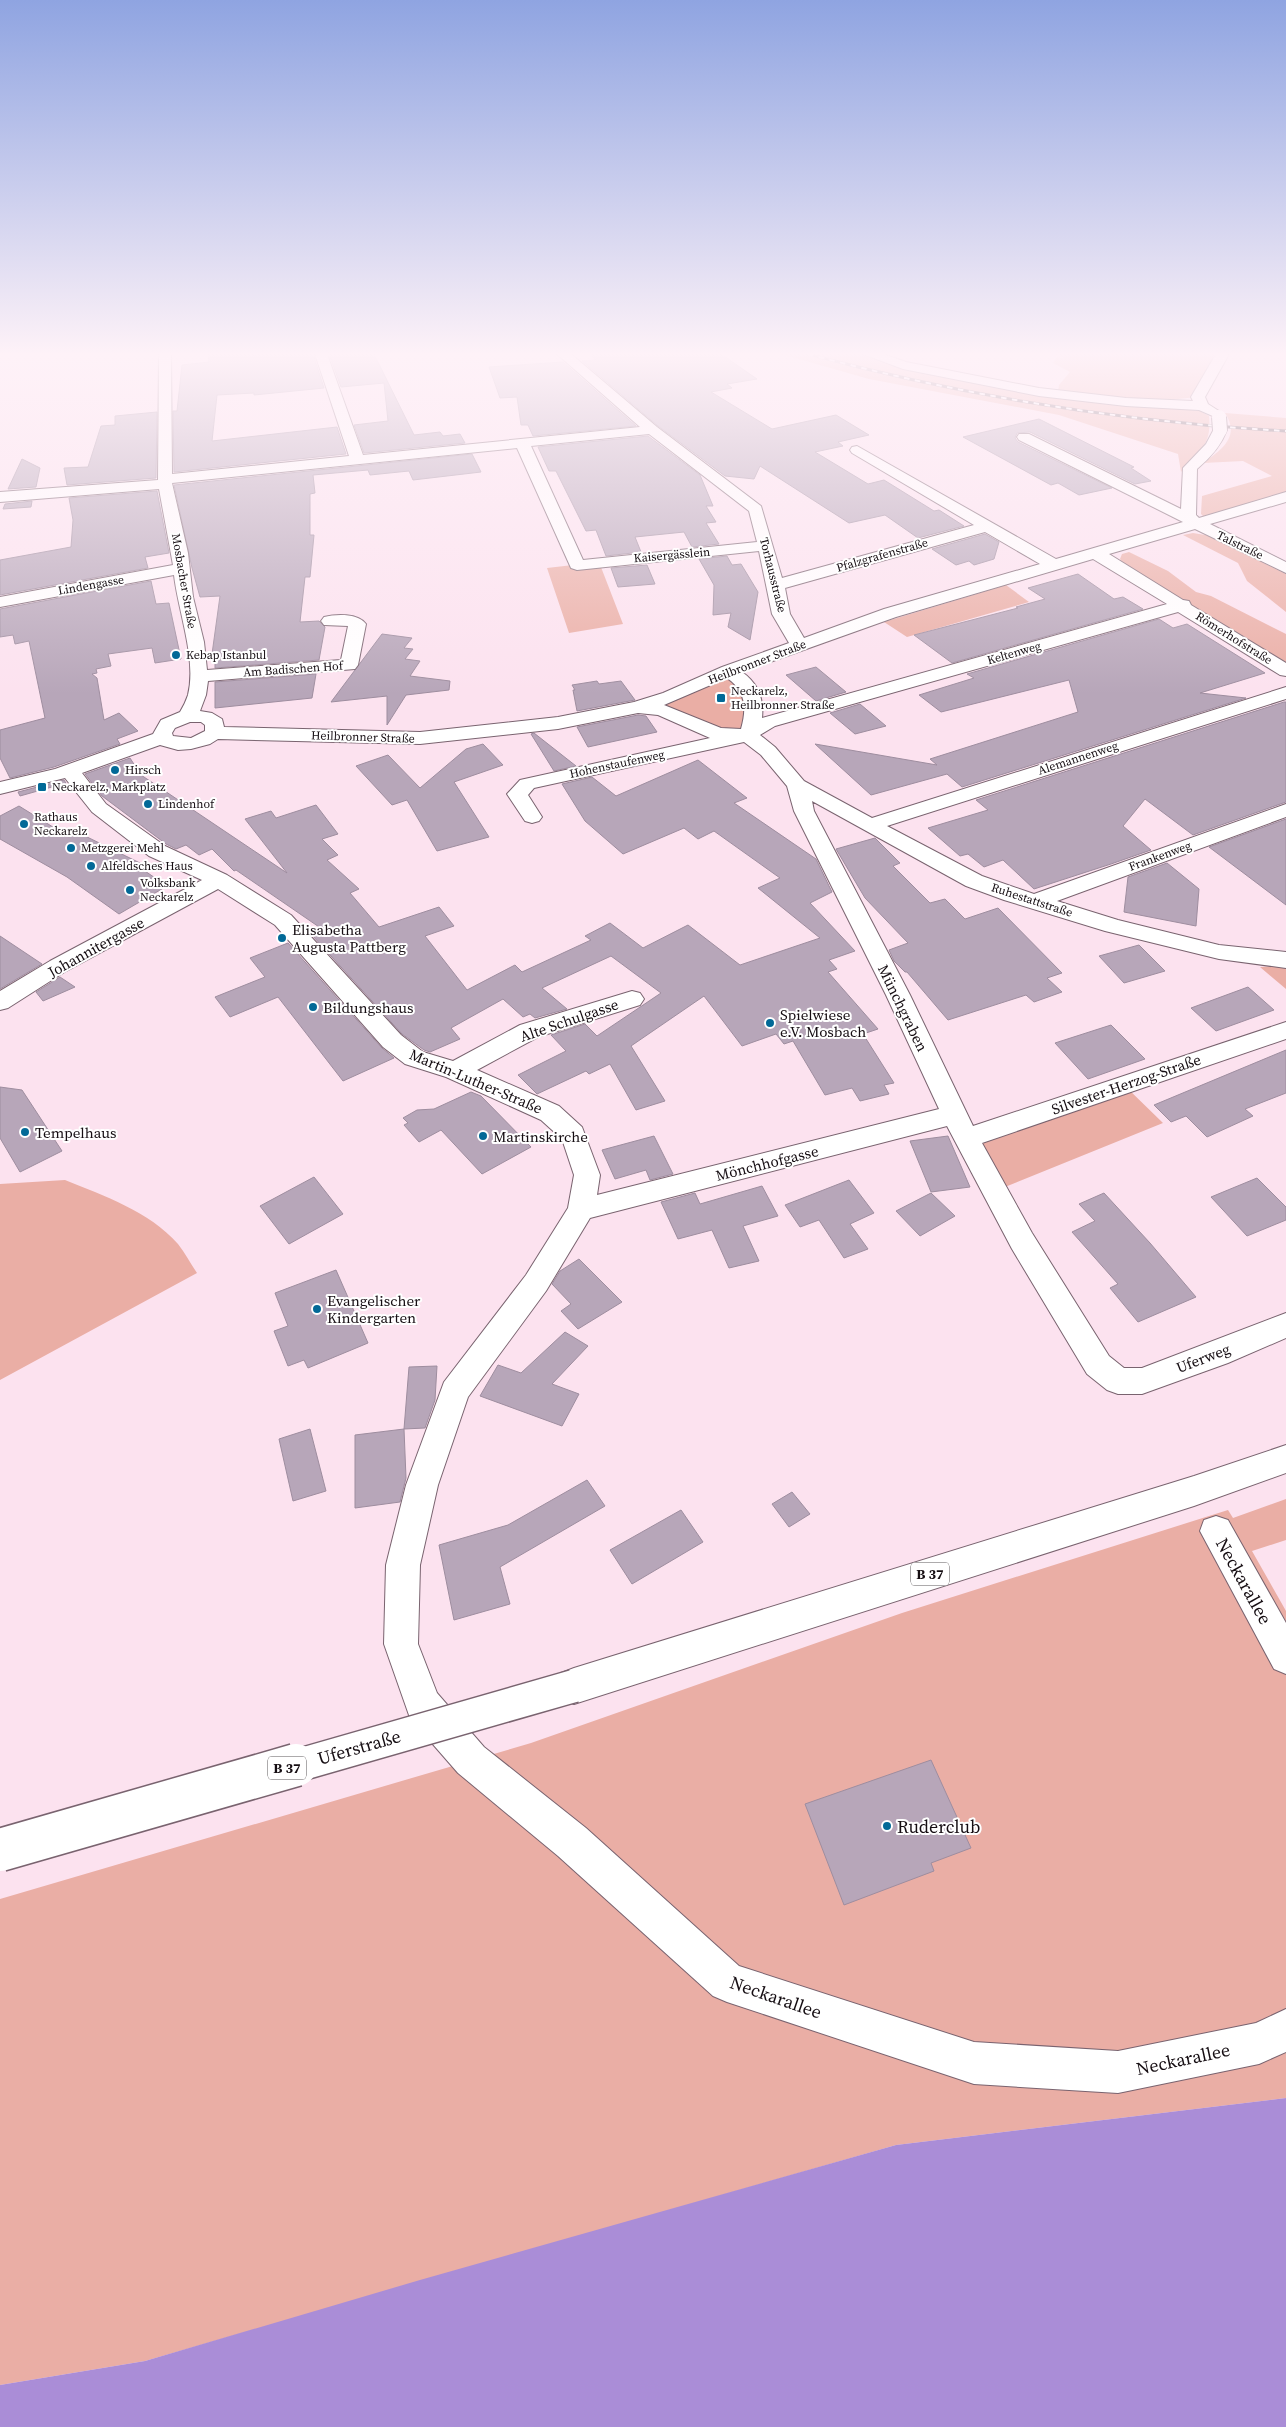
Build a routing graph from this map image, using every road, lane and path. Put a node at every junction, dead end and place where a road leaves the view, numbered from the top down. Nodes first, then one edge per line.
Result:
1 (165, 467) edge
2 (294, 467) edge
3 (533, 467) edge
4 (701, 467) edge
5 (887, 467) edge
6 (1084, 467) edge
7 (1191, 467) edge
8 (165, 482) junction
9 (0, 497) edge
10 (1286, 497) edge
11 (1195, 523) junction
12 (988, 526) junction
13 (766, 546) junction
14 (1094, 552) junction
15 (1054, 565) junction
16 (1286, 568) edge
17 (182, 569) junction
18 (776, 585) junction
19 (0, 602) edge
20 (1183, 605) junction
21 (330, 621) dead end
22 (800, 646) junction
23 (728, 671) junction
24 (1286, 671) edge
25 (199, 676) junction
26 (1286, 693) edge
27 (638, 707) junction
28 (188, 716) junction
29 (214, 733) junction
30 (748, 735) junction
31 (163, 737) junction
32 (69, 770) junction
33 (797, 786) junction
34 (0, 788) edge
35 (1286, 810) edge
36 (532, 817) dead end
37 (870, 825) junction
38 (219, 880) junction
39 (1034, 902) junction
40 (1286, 960) edge
41 (632, 999) dead end
42 (0, 1002) edge
43 (1286, 1030) edge
44 (455, 1071) junction
45 (954, 1115) junction
46 (966, 1138) junction
47 (580, 1210) junction
48 (1286, 1324) edge
49 (1118, 1381) joint
50 (1286, 1459) edge
51 (1216, 1532) dead end
52 (401, 1644) joint
53 (1286, 1657) edge
54 (0, 1850) edge
55 (1286, 2030) edge

1 - 8 street, Mosbacher Straße
2 - 8 street
3 - 13 street, Kaisergässlein
4 - 13 street, Torhausstraße
5 - 12 street
6 - 11 street, Talstraße
7 - 11 street
8 - 9 street
8 - 17 street, Mosbacher Straße
10 - 11 street, Heilbronner Straße
11 - 14 street, Heilbronner Straße
11 - 16 street, Talstraße
12 - 15 street
12 - 18 street, Pfalzgrafenstraße
13 - 18 street, Torhausstraße
14 - 15 street, Heilbronner Straße
14 - 20 street
15 - 22 street, Heilbronner Straße
17 - 19 street, Lindengasse
17 - 25 street, Mosbacher Straße
18 - 22 street, Torhausstraße
20 - 24 street, Römerhofstraße
20 - 30 street, Keltenweg
21 - 25 street, Am Badischen Hof
22 - 23 street, Heilbronner Straße
23 - 27 street, Heilbronner Straße
23 - 30 street
25 - 28 street, Mosbacher Straße
26 - 37 street, Alemannenweg
27 - 29 street, Heilbronner Straße
27 - 30 street
28 - 29 street
28 - 31 street
29 - 31 street
30 - 33 street, Münchgraben
30 - 36 street, Hohenstaufenweg
31 - 32 street
32 - 34 street
32 - 38 street, Martin-Luther-Straße
33 - 37 street, Ruhestattstraße
33 - 45 street, Münchgraben
35 - 39 street, Frankenweg
37 - 39 street, Ruhestattstraße
38 - 42 street, Johannitergasse
38 - 44 street, Martin-Luther-Straße
39 - 40 street, Ruhestattstraße
41 - 44 street, Alte Schulgasse
43 - 46 street, Silvester-Herzog-Straße
44 - 47 street, Martin-Luther-Straße
45 - 46 street, Münchgraben
45 - 47 street, Mönchhofgasse
46 - 49 street, Münchgraben
47 - 52 street, Martin-Luther-Straße
48 - 49 street, Uferweg
50 - 54 street, Uferstraße / B 37, bridge
51 - 53 street, Neckarallee
52 - 55 street, Neckarallee

